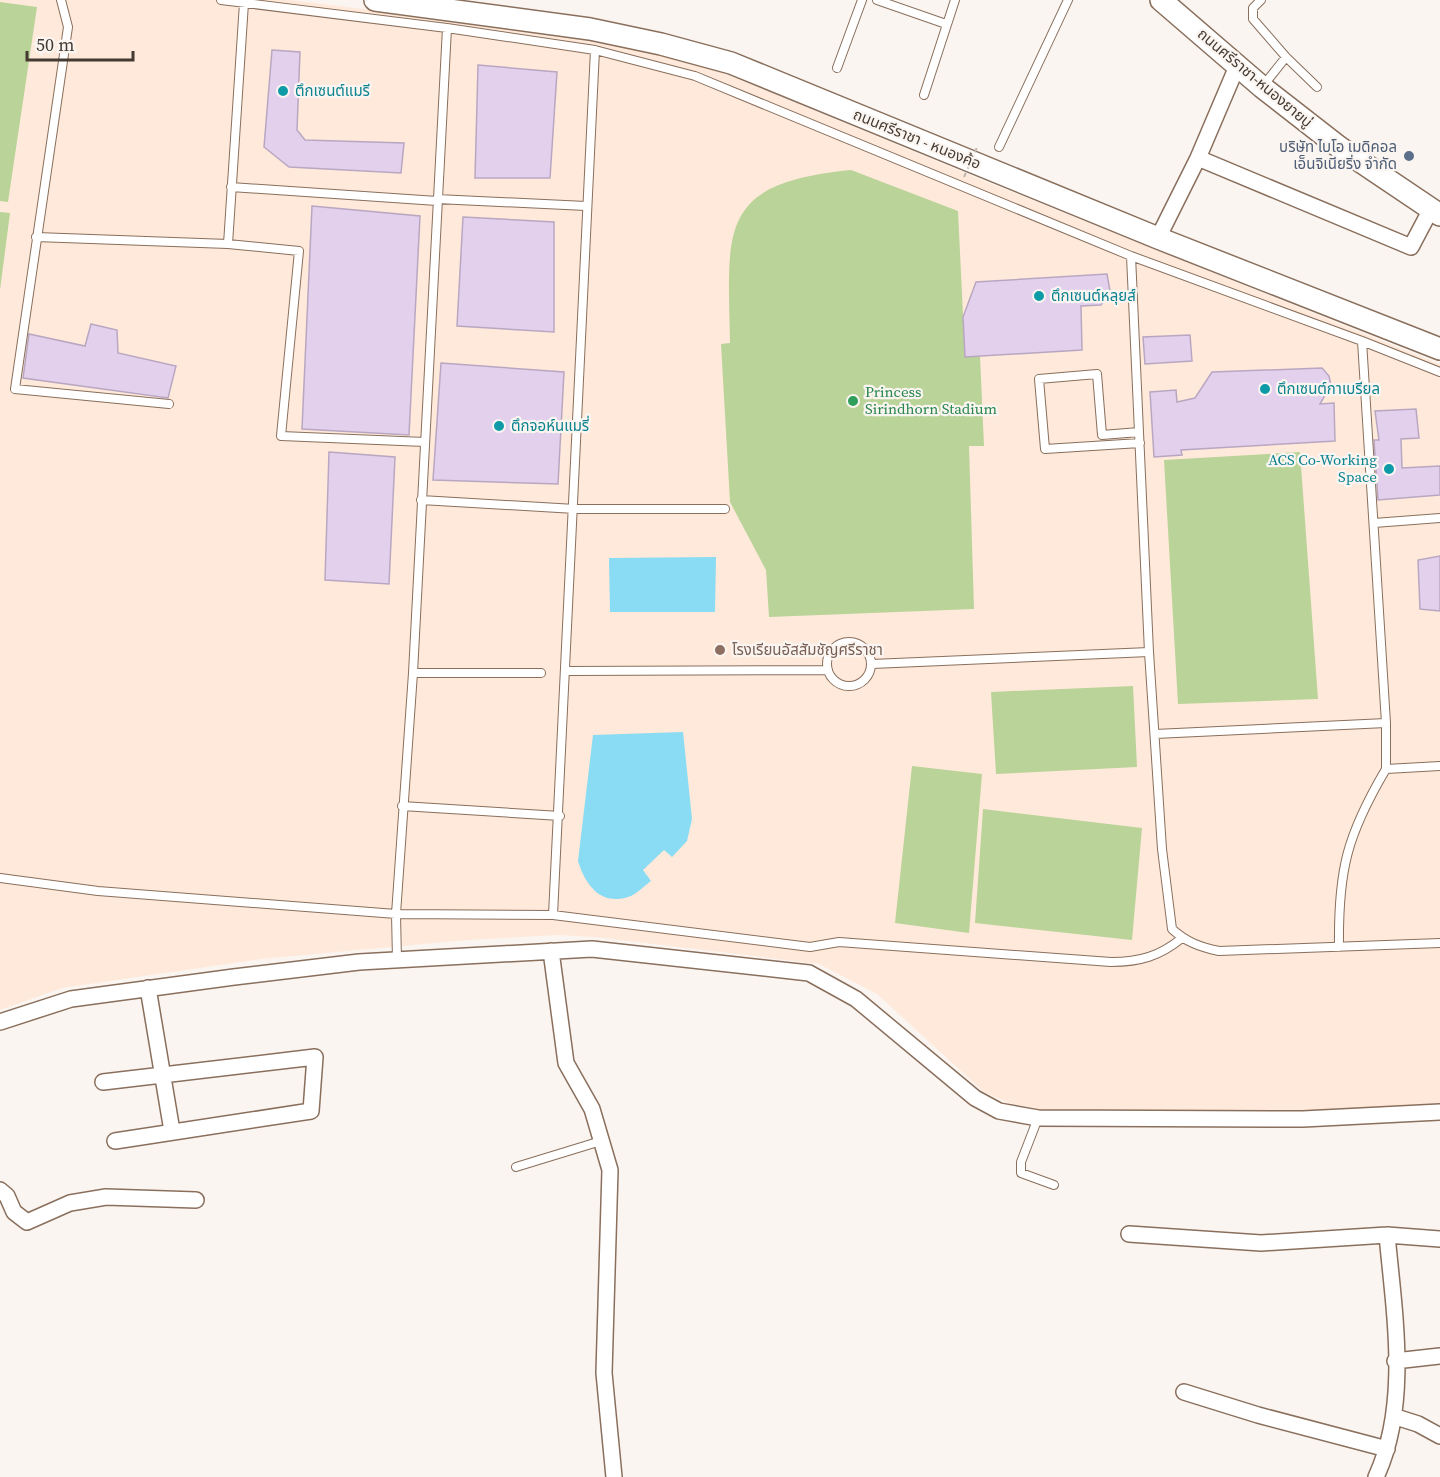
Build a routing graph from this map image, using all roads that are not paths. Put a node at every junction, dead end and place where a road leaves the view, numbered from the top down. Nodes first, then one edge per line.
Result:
1 (61, 0) edge
2 (221, 0) edge
3 (375, 0) edge
4 (862, 0) edge
5 (877, 0) edge
6 (955, 0) edge
7 (1068, 0) edge
8 (1161, 0) edge
9 (1261, 0) edge
10 (244, 3) junction
11 (946, 24) junction
12 (447, 28) junction
13 (595, 50) junction
14 (1286, 57) junction
15 (1238, 64) junction
16 (837, 68) dead end
17 (1262, 87) junction
18 (1317, 87) dead end
19 (924, 95) dead end
20 (999, 147) dead end
21 (1198, 158) junction
22 (231, 187) junction
23 (437, 200) junction
24 (586, 206) junction
25 (1436, 212) edge
26 (36, 237) junction
27 (1158, 238) junction
28 (228, 244) junction
29 (1131, 256) junction
30 (1362, 341) junction
31 (1440, 348) edge
32 (1440, 372) edge
33 (169, 404) dead end
34 (1139, 432) junction
35 (425, 442) junction
36 (1140, 443) junction
37 (421, 500) junction
38 (574, 509) junction
39 (725, 509) dead end
40 (1440, 518) edge
41 (1374, 523) junction
42 (1149, 652) junction
43 (872, 664) junction
44 (828, 670) junction
45 (567, 671) junction
46 (413, 673) junction
47 (541, 673) dead end
48 (1386, 723) junction
49 (1155, 734) junction
50 (1440, 766) edge
51 (1386, 769) junction
52 (402, 806) junction
53 (560, 816) junction
54 (0, 878) edge
55 (396, 914) junction
56 (553, 915) junction
57 (1182, 938) junction
58 (1440, 943) edge
59 (1339, 947) junction
60 (550, 951) junction
61 (397, 960) junction
62 (148, 988) junction
63 (0, 1022) edge
64 (162, 1074) junction
65 (103, 1082) dead end
66 (1440, 1112) edge
67 (1038, 1118) junction
68 (172, 1131) junction
69 (115, 1141) dead end
70 (602, 1142) junction
71 (516, 1167) dead end
72 (1054, 1185) dead end
73 (0, 1190) edge
74 (196, 1200) dead end
75 (1129, 1234) dead end
76 (1387, 1234) junction
77 (1440, 1239) edge
78 (1440, 1356) edge
79 (1395, 1361) junction
80 (1184, 1392) dead end
81 (1396, 1417) junction
82 (1440, 1436) edge
83 (1387, 1449) junction
84 (614, 1477) edge
85 (1376, 1477) edge

1 - 26 lane
2 - 10 lane
3 - 27 main road, ถนนศรีราชา - หนองค้อ
4 - 16 lane
5 - 11 lane
6 - 11 lane
7 - 20 lane
8 - 15 main road, ถนนศรีราชา-หนองยายบู่
9 - 14 lane
10 - 12 lane
10 - 22 lane
11 - 19 lane
12 - 13 lane
12 - 23 lane
13 - 24 lane
13 - 29 lane
14 - 17 lane
14 - 18 lane
15 - 17 main road, ถนนศรีราชา-หนองยายบู่
15 - 21 street
17 - 25 main road, ถนนศรีราชา-หนองยายบู่
21 - 25 street
21 - 27 street
22 - 23 lane
22 - 28 lane
23 - 24 lane
23 - 35 lane
24 - 38 lane
26 - 28 lane
26 - 33 lane
27 - 31 main road, ถนนศรีราชา - หนองค้อ
28 - 35 lane
29 - 30 lane
29 - 34 lane
30 - 32 lane
30 - 41 lane
34 - 36 lane
34 - 36 lane
35 - 37 lane
36 - 42 lane
37 - 38 lane
37 - 46 lane
38 - 39 lane
38 - 45 lane
40 - 41 lane
41 - 48 lane
42 - 43 lane
42 - 49 lane
43 - 44 lane
43 - 44 lane
44 - 45 lane
45 - 53 lane
46 - 47 lane
46 - 52 lane
48 - 49 lane
48 - 51 lane
49 - 57 lane
50 - 51 lane
51 - 59 lane
52 - 53 lane
52 - 55 lane
53 - 56 lane
54 - 55 lane
55 - 56 lane
55 - 61 lane
56 - 57 lane
57 - 59 lane
58 - 59 lane
60 - 61 street
60 - 67 street
60 - 70 street
61 - 62 street
62 - 63 street
62 - 64 street
64 - 65 street
64 - 68 street
64 - 68 street
66 - 67 street
67 - 72 lane
68 - 69 street
70 - 71 lane
70 - 84 street
73 - 74 street
75 - 76 street
76 - 77 street
76 - 79 street
78 - 79 street
79 - 81 street
80 - 83 street
81 - 82 street
81 - 83 street
83 - 85 street

